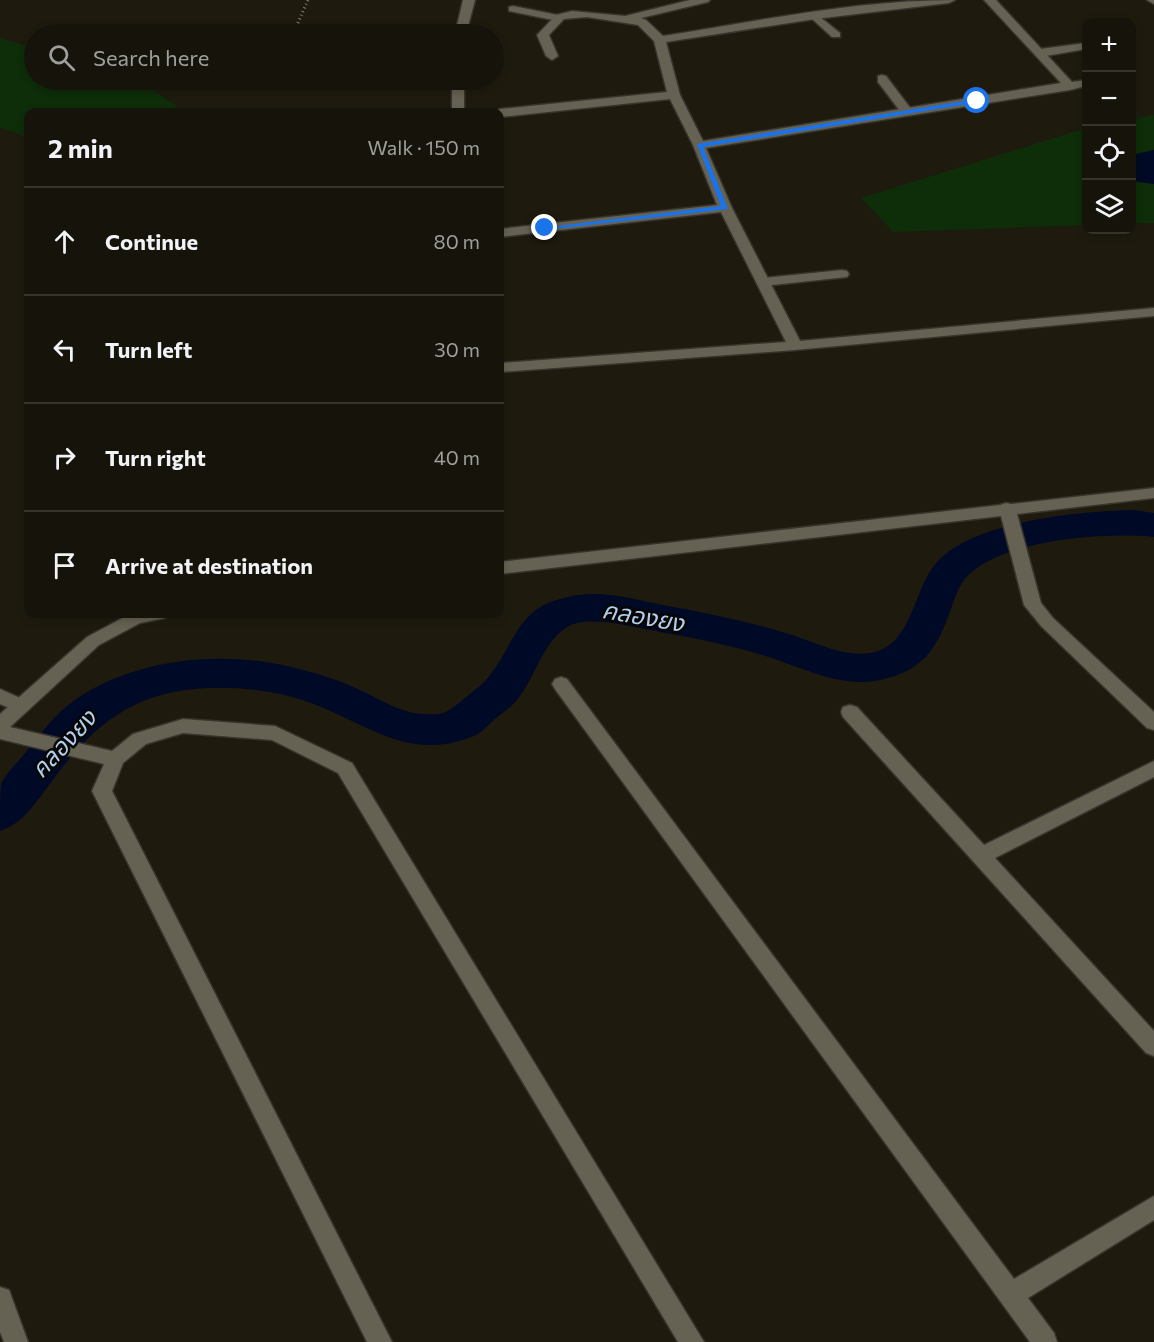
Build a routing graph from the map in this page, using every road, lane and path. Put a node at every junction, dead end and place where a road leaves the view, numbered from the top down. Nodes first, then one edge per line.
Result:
1 (308, 0) edge
2 (469, 0) edge
3 (704, 0) edge
4 (949, 0) edge
5 (990, 0) edge
6 (513, 9) dead end
7 (815, 16) junction
8 (558, 18) junction
9 (629, 18) junction
10 (297, 24) edge
11 (463, 24) edge
12 (836, 35) dead end
13 (660, 40) junction
14 (1082, 47) edge
15 (1040, 53) junction
16 (552, 56) dead end
17 (882, 79) dead end
18 (1082, 84) edge
19 (1070, 86) junction
20 (458, 90) edge
21 (674, 96) junction
22 (458, 108) edge
23 (908, 112) junction
24 (504, 113) edge
25 (699, 145) junction
26 (726, 207) junction
27 (504, 233) edge
28 (842, 274) dead end
29 (764, 282) junction
30 (1154, 312) edge
31 (795, 346) junction
32 (504, 368) edge
33 (1154, 493) edge
34 (1009, 515) junction
35 (504, 568) edge
36 (136, 618) edge
37 (561, 684) dead end
38 (0, 696) edge
39 (21, 706) junction
40 (850, 712) dead end
41 (1154, 723) edge
42 (0, 725) edge
43 (0, 732) edge
44 (115, 759) junction
45 (1154, 768) edge
46 (981, 856) junction
47 (1154, 1046) edge
48 (1154, 1207) edge
49 (1010, 1295) junction
50 (0, 1299) edge
51 (16, 1342) edge
52 (381, 1342) edge
53 (692, 1342) edge
54 (1045, 1342) edge

1 - 10 path
2 - 11 street
3 - 9 street
4 - 7 street
5 - 15 street
6 - 8 street
7 - 12 street
7 - 13 street
8 - 9 street
8 - 16 street
9 - 13 street
13 - 21 street
14 - 15 street
15 - 19 street
17 - 23 street
18 - 19 street
19 - 23 street
20 - 22 street
21 - 24 street
21 - 25 street
23 - 25 street
25 - 26 street
26 - 27 street
26 - 29 street
28 - 29 street
29 - 31 street
30 - 31 street
31 - 32 street
33 - 34 street
34 - 35 street
34 - 41 street
36 - 39 street
37 - 49 street
38 - 39 street
39 - 42 street
40 - 46 street
43 - 44 street
44 - 52 street
44 - 53 street
45 - 46 street
46 - 47 street
48 - 49 street
49 - 54 street
50 - 51 street

